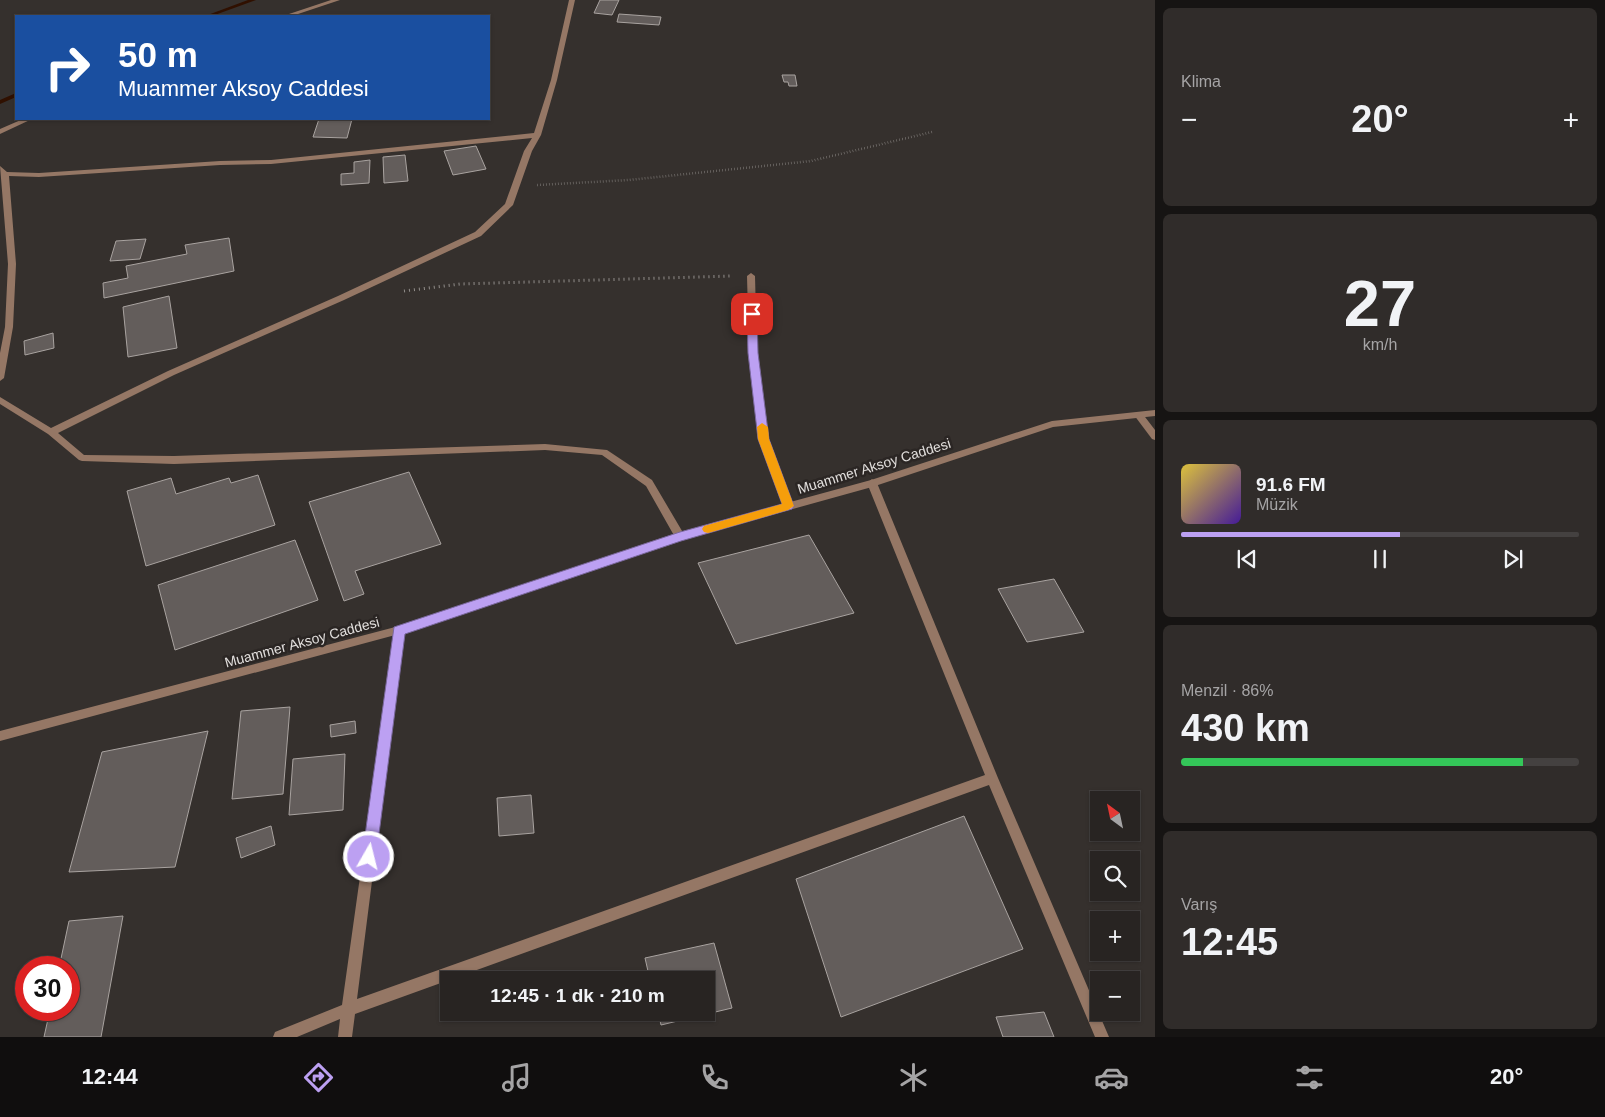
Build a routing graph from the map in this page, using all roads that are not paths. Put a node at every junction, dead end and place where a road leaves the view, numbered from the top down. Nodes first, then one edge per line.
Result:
1 (337, 0) edge
2 (572, 0) edge
3 (289, 15) edge
4 (26, 120) edge
5 (0, 132) edge
6 (537, 135) junction
7 (3, 171) edge
8 (751, 276) road end
9 (0, 378) edge
10 (0, 400) edge
11 (1155, 413) edge
12 (1139, 415) junction
13 (51, 432) junction
14 (1155, 437) edge
15 (872, 483) junction
16 (788, 506) junction
17 (680, 536) junction
18 (399, 630) junction
19 (0, 736) edge
20 (992, 778) junction
21 (348, 1009) junction
22 (280, 1037) edge
23 (345, 1037) edge
24 (1102, 1037) edge

1 - 3 street
2 - 6 street
4 - 5 street
6 - 7 street
6 - 13 street
7 - 9 street
8 - 16 street
10 - 13 street
11 - 12 street, Muammer Aksoy Caddesi
12 - 14 street
12 - 15 street, Muammer Aksoy Caddesi
13 - 17 street
15 - 16 street, Muammer Aksoy Caddesi
15 - 20 street
16 - 17 street, Muammer Aksoy Caddesi
17 - 18 street, Muammer Aksoy Caddesi
18 - 19 street, Muammer Aksoy Caddesi
18 - 21 street
20 - 21 street
20 - 24 street
21 - 22 street
21 - 23 street

